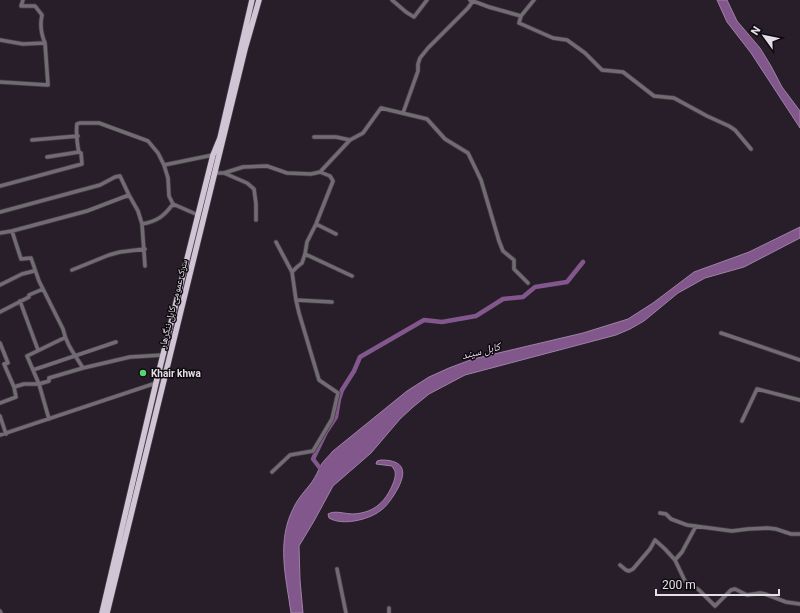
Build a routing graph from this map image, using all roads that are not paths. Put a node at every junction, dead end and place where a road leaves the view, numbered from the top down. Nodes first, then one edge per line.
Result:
1 (23, 0) edge
2 (252, 0) edge
3 (259, 0) edge
4 (392, 0) edge
5 (427, 0) edge
6 (534, 0) edge
7 (472, 1) edge
8 (521, 16) junction
9 (0, 40) edge
10 (45, 43) junction
11 (0, 78) edge
12 (0, 82) edge
13 (403, 113) junction
14 (78, 136) junction
15 (314, 137) dead end
16 (32, 140) dead end
17 (350, 140) junction
18 (751, 148) dead end
19 (79, 152) junction
20 (213, 155) junction
21 (47, 157) dead end
22 (164, 165) junction
23 (320, 172) junction
24 (224, 173) junction
25 (215, 174) junction
26 (0, 186) edge
27 (129, 195) junction
28 (173, 204) junction
29 (0, 212) edge
30 (198, 215) junction
31 (256, 220) dead end
32 (142, 224) junction
33 (316, 224) junction
34 (12, 231) junction
35 (0, 233) edge
36 (336, 234) dead end
37 (276, 242) dead end
38 (145, 249) junction
39 (305, 254) junction
40 (145, 266) dead end
41 (72, 270) dead end
42 (34, 271) junction
43 (292, 272) junction
44 (352, 276) dead end
45 (528, 282) dead end
46 (0, 284) edge
47 (43, 289) junction
48 (296, 300) junction
49 (20, 301) junction
50 (332, 302) dead end
51 (0, 312) edge
52 (721, 333) dead end
53 (64, 338) junction
54 (116, 342) dead end
55 (0, 343) edge
56 (38, 350) junction
57 (163, 355) junction
58 (75, 356) junction
59 (800, 360) edge
60 (83, 368) junction
61 (33, 370) junction
62 (156, 383) junction
63 (39, 384) junction
64 (14, 387) junction
65 (800, 400) edge
66 (0, 403) edge
67 (0, 416) edge
68 (49, 420) junction
69 (742, 421) dead end
70 (6, 434) junction
71 (0, 435) edge
72 (272, 472) dead end
73 (660, 513) dead end
74 (696, 526) junction
75 (800, 534) edge
76 (675, 560) junction
77 (620, 565) dead end
78 (337, 569) dead end
79 (800, 604) edge
80 (389, 608) dead end
81 (102, 613) edge
82 (107, 613) edge
83 (346, 613) edge
84 (388, 613) edge

1 - 10 street
2 - 20 highway, سرک عمومی کابل ننگرهار
3 - 25 highway, سرک عمومی کابل ننگرهار
4 - 5 street
6 - 8 street
7 - 8 street
7 - 13 street
8 - 18 street
9 - 10 street
10 - 12 street
11 - 12 street
13 - 17 street
13 - 45 street
14 - 16 street
14 - 19 street
14 - 22 street
15 - 17 street
17 - 23 street
19 - 21 street
19 - 26 street
20 - 22 street
20 - 30 highway, سرک عمومی کابل ننگرهار
22 - 28 street
23 - 24 street
23 - 33 street
24 - 25 street
24 - 31 street
25 - 82 highway, سرک عمومی کابل ننگرهار
27 - 29 street
27 - 32 street
27 - 34 street
28 - 30 street
28 - 32 street
30 - 57 highway, سرک عمومی کابل ننگرهار
32 - 38 street
33 - 36 street
33 - 39 street
34 - 35 street
34 - 42 street
37 - 43 street
38 - 40 street
38 - 41 street
39 - 43 street
39 - 44 street
42 - 46 street
42 - 47 street
43 - 48 street
47 - 49 street
47 - 53 street
48 - 50 street
48 - 72 street
49 - 51 street
49 - 56 street
52 - 59 street
53 - 56 street
53 - 58 street
54 - 58 street
55 - 64 street
56 - 61 street
57 - 60 street
57 - 62 highway, سرک عمومی کابل ننگرهار
58 - 60 street
58 - 61 street
60 - 63 street
61 - 63 street
62 - 68 street
62 - 81 highway, سرک عمومی کابل ننگرهار
63 - 64 street
63 - 68 street
64 - 66 street
65 - 69 street
67 - 70 street
68 - 70 street
70 - 71 street
73 - 74 street
74 - 75 street
74 - 76 street
76 - 77 street
76 - 79 street
78 - 83 street
80 - 84 street

